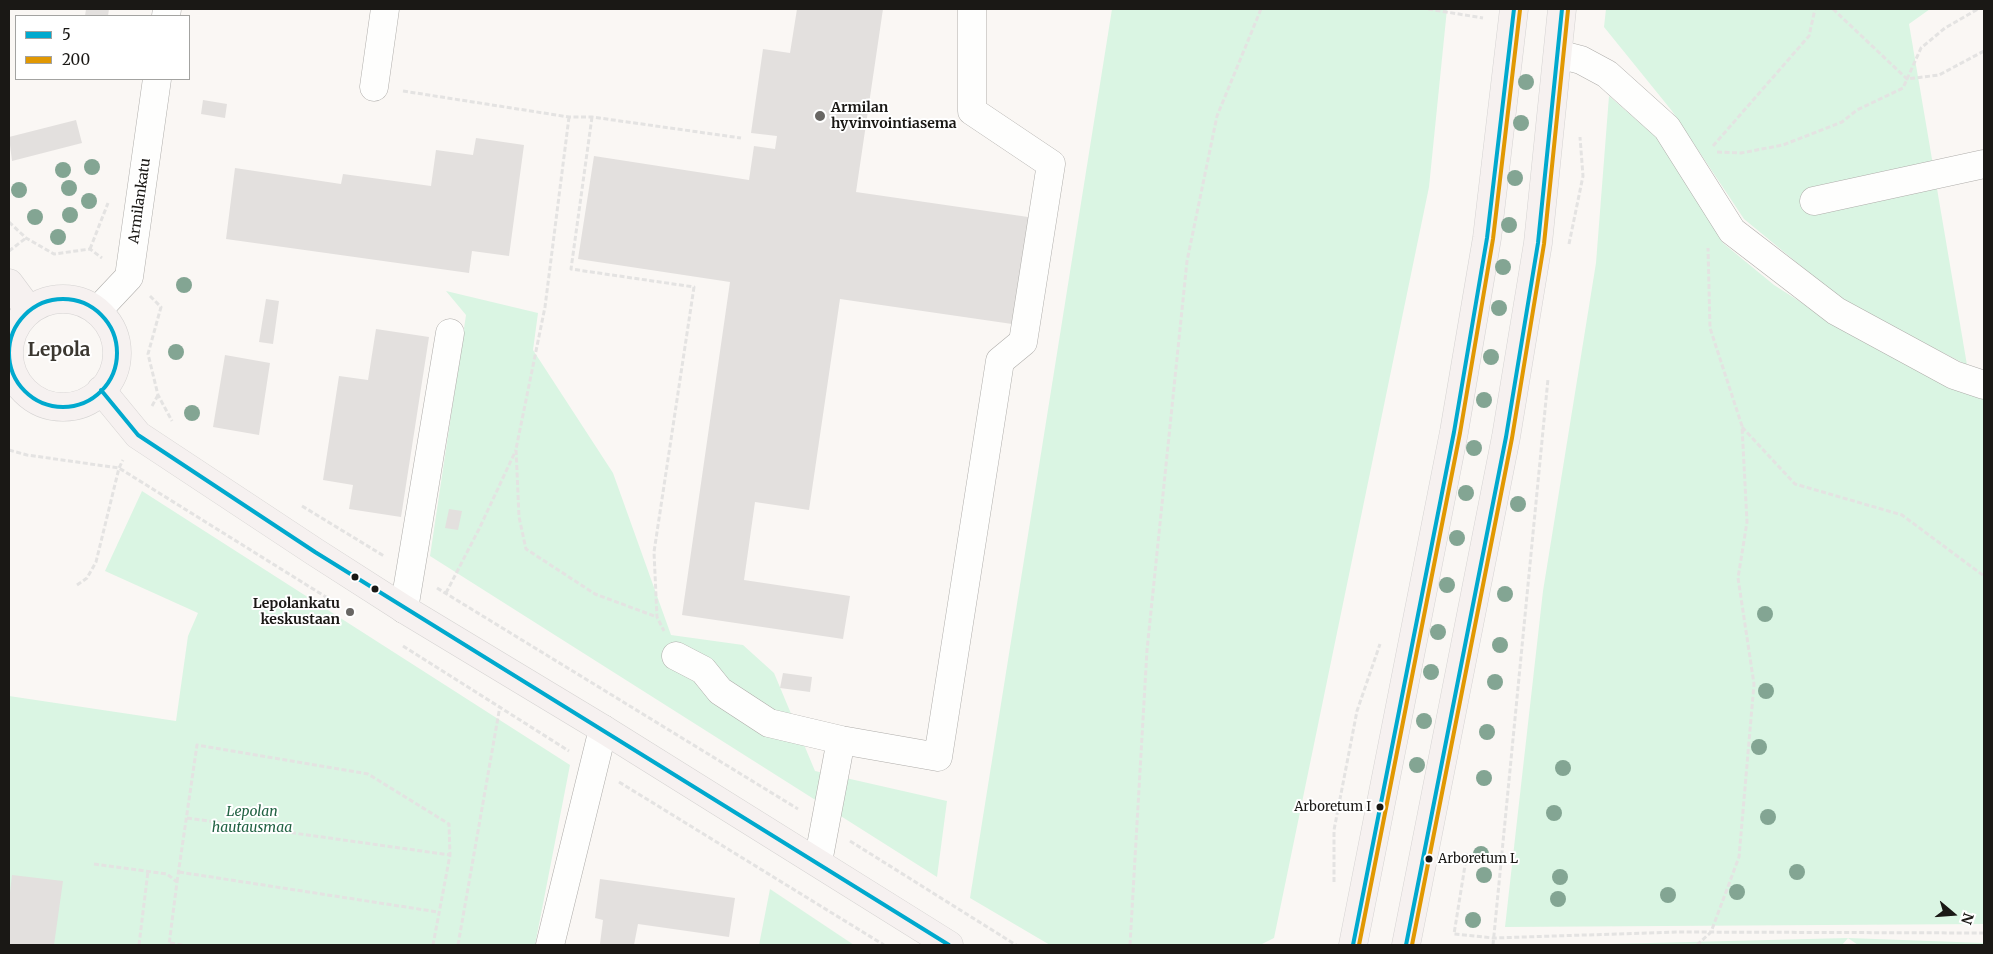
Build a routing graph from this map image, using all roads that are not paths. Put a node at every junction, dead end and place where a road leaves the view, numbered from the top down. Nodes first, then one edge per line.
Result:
1 (385, 9) edge
2 (972, 9) edge
3 (1514, 9) edge
4 (1562, 9) edge
5 (1558, 54) junction
6 (157, 80) edge
7 (374, 87) road end
8 (1984, 164) edge
9 (1814, 202) dead end
10 (9, 282) edge
11 (29, 310) junction
12 (97, 311) junction
13 (450, 333) dead end
14 (1984, 385) edge
15 (102, 390) junction
16 (404, 609) junction
17 (676, 656) road end
18 (603, 729) junction
19 (841, 740) junction
20 (818, 862) junction
21 (550, 945) edge
22 (949, 945) edge
23 (1354, 945) edge
24 (1406, 945) edge

1 - 7 street
2 - 19 street
3 - 23 main road
4 - 5 main road
5 - 14 street
5 - 24 main road
6 - 12 street, Armilankatu
8 - 9 street
10 - 11 main road
11 - 12 main road
11 - 15 main road
12 - 15 main road
13 - 16 street
15 - 16 main road
16 - 18 main road
17 - 19 street
18 - 20 main road
18 - 21 street
19 - 20 street
20 - 22 main road

